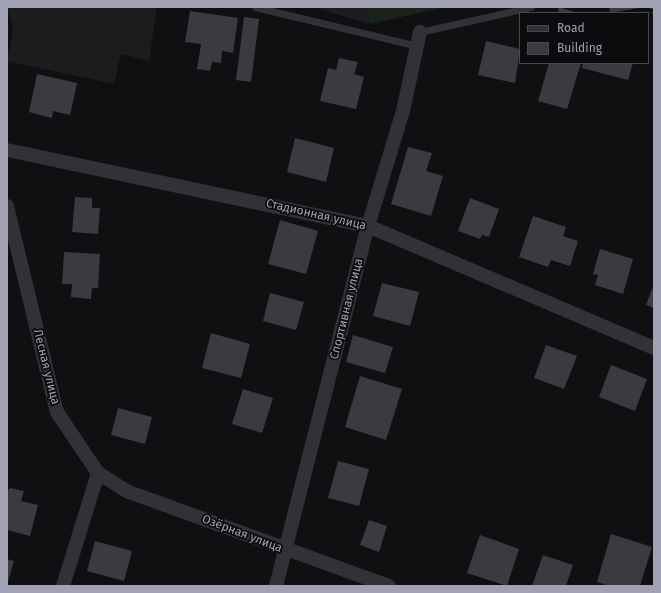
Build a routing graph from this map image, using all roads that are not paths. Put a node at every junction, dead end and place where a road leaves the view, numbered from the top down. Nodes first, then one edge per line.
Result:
1 (254, 7) edge
2 (531, 7) edge
3 (420, 32) joint
4 (418, 46) junction
5 (7, 150) edge
6 (7, 206) edge
7 (368, 226) junction
8 (654, 348) edge
9 (98, 473) junction
10 (286, 551) junction
11 (63, 586) edge
12 (276, 586) edge
13 (389, 586) edge

1 - 4 lane
2 - 3 lane
3 - 4 street, Спортивная улица
4 - 7 street, Спортивная улица
5 - 7 street, Стадионная улица
6 - 9 street, Лесная улица
7 - 8 street, Стадионная улица
7 - 10 street, Спортивная улица
9 - 10 street, Озёрная улица
9 - 11 street
10 - 12 street, Спортивная улица
10 - 13 street, Озёрная улица

